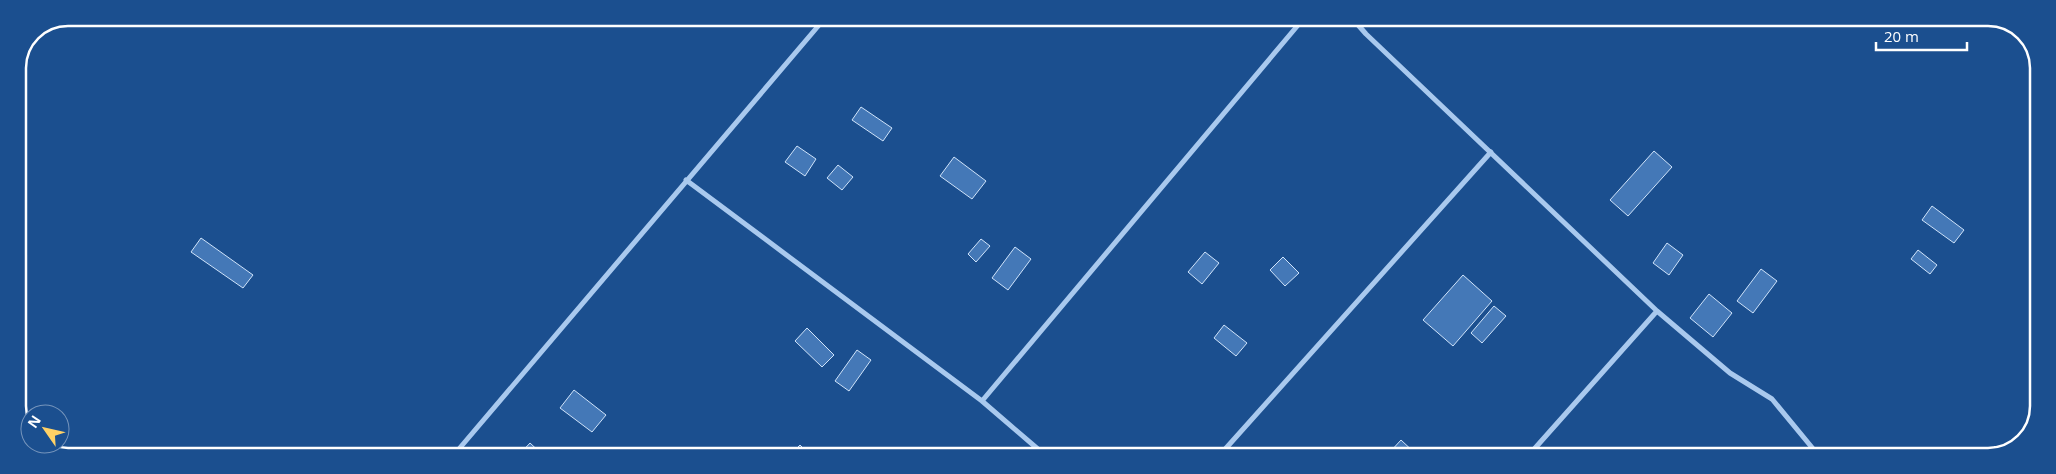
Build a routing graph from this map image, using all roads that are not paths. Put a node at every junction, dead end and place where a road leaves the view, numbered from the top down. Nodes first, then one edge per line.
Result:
1 (818, 26) edge
2 (1297, 26) edge
3 (1359, 26) edge
4 (1491, 152) junction
5 (686, 180) junction
6 (1657, 311) junction
7 (982, 401) junction
8 (460, 448) edge
9 (1037, 448) edge
10 (1226, 448) edge
11 (1535, 448) edge
12 (1812, 448) edge

1 - 5 street
2 - 7 street
3 - 4 street
4 - 6 street
4 - 10 street
5 - 7 street
5 - 8 street
6 - 11 street
6 - 12 street
7 - 9 street

